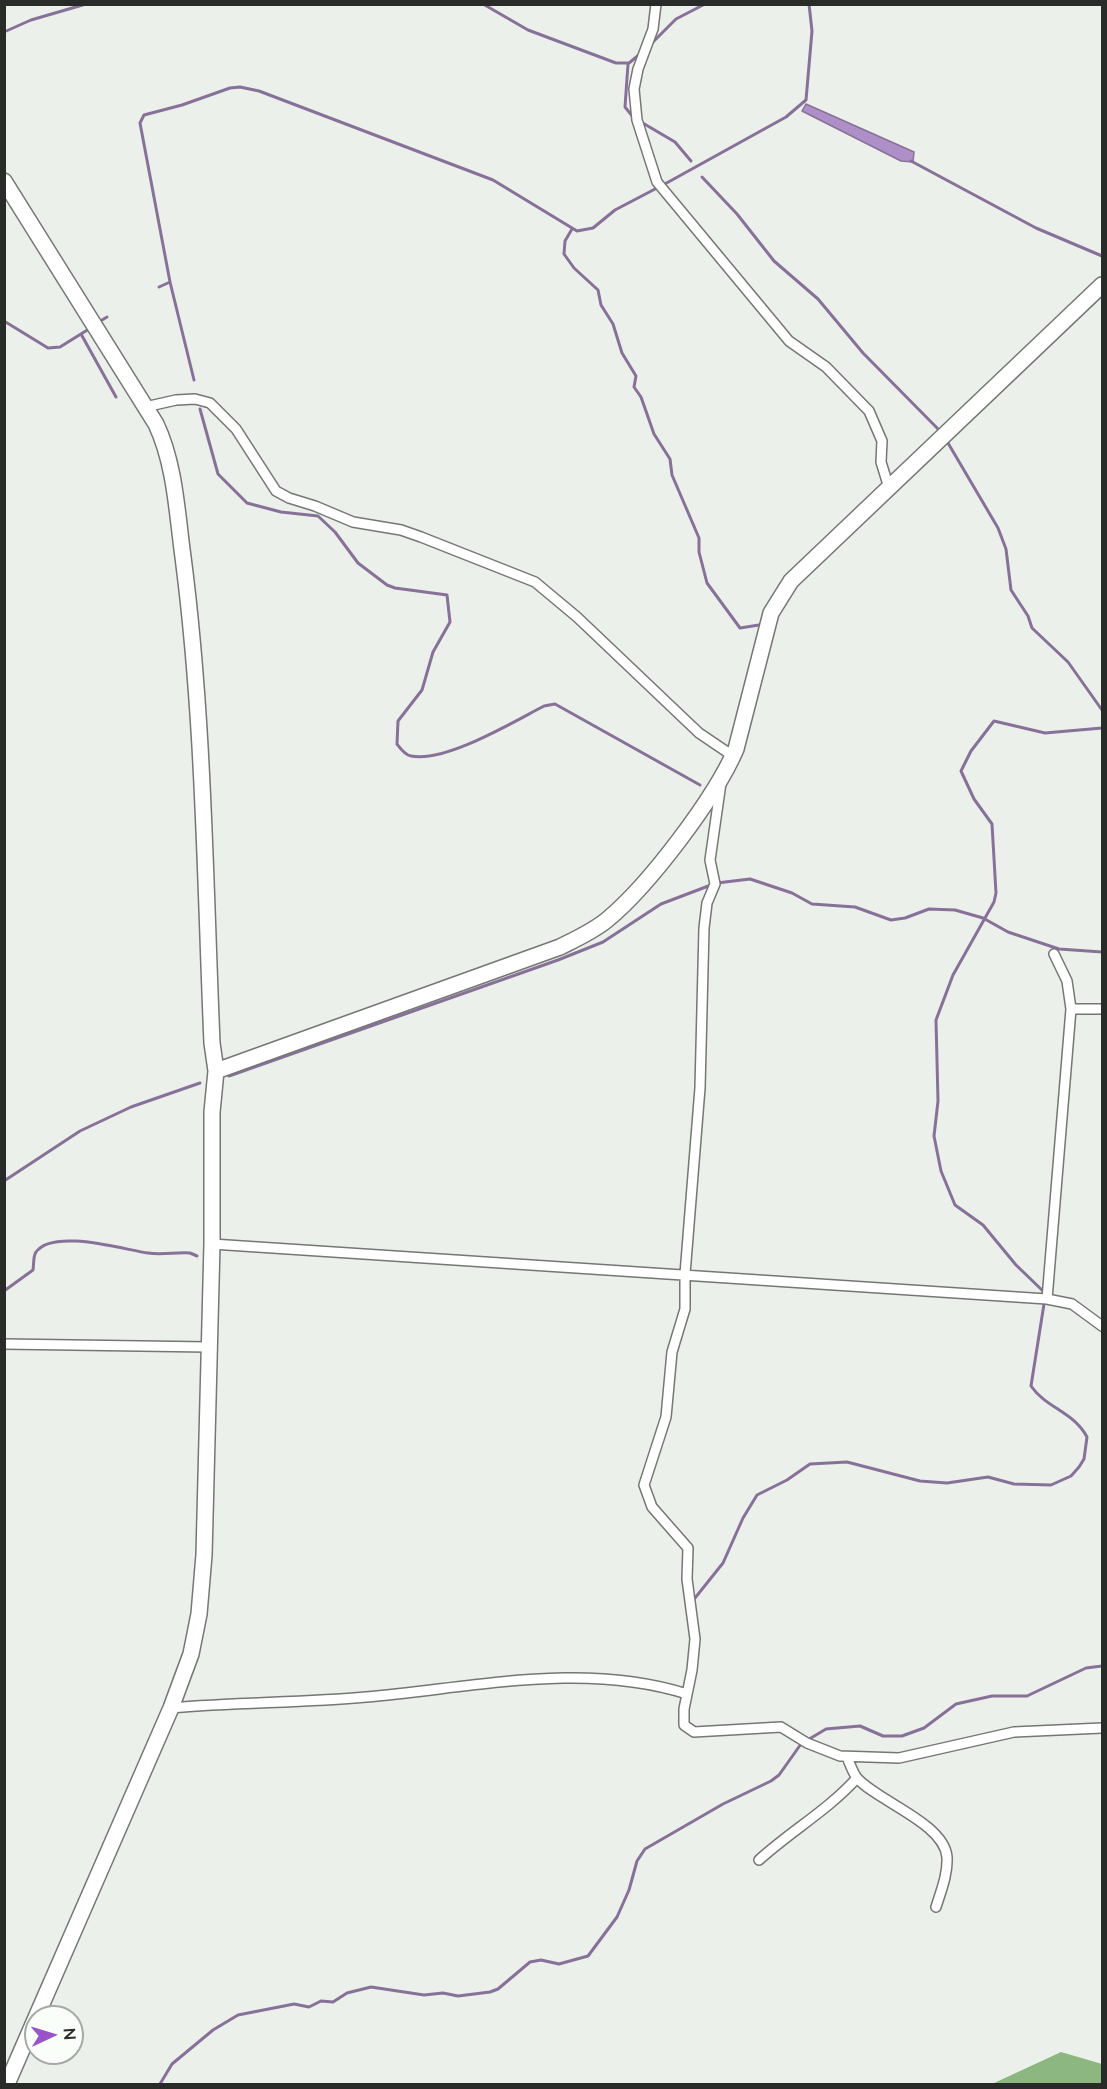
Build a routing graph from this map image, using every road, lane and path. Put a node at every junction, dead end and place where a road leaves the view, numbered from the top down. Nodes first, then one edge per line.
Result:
1 (656, 4) edge
2 (6, 187) edge
3 (1102, 285) edge
4 (145, 407) junction
5 (889, 488) junction
6 (733, 756) junction
7 (722, 777) junction
8 (1054, 954) dead end
9 (1071, 1009) junction
10 (1102, 1009) edge
11 (216, 1071) junction
12 (212, 1244) junction
13 (685, 1274) junction
14 (1047, 1299) junction
15 (1102, 1326) edge
16 (4, 1344) edge
17 (208, 1347) junction
18 (687, 1694) junction
19 (171, 1708) junction
20 (1102, 1728) edge
21 (847, 1757) junction
22 (857, 1778) junction
23 (759, 1860) dead end
24 (936, 1907) dead end
25 (7, 2085) edge

1 - 5 street
2 - 4 main road
3 - 5 main road
4 - 6 street
4 - 11 main road
5 - 6 main road
6 - 7 main road
7 - 11 main road
7 - 13 street
8 - 9 street
9 - 10 street
9 - 14 street
11 - 12 main road
12 - 13 street
12 - 17 main road
13 - 14 street
13 - 18 street
14 - 15 street
16 - 17 street
17 - 19 main road
18 - 19 street
18 - 21 street
19 - 25 main road
20 - 21 street
21 - 22 street
22 - 23 street
22 - 24 street

